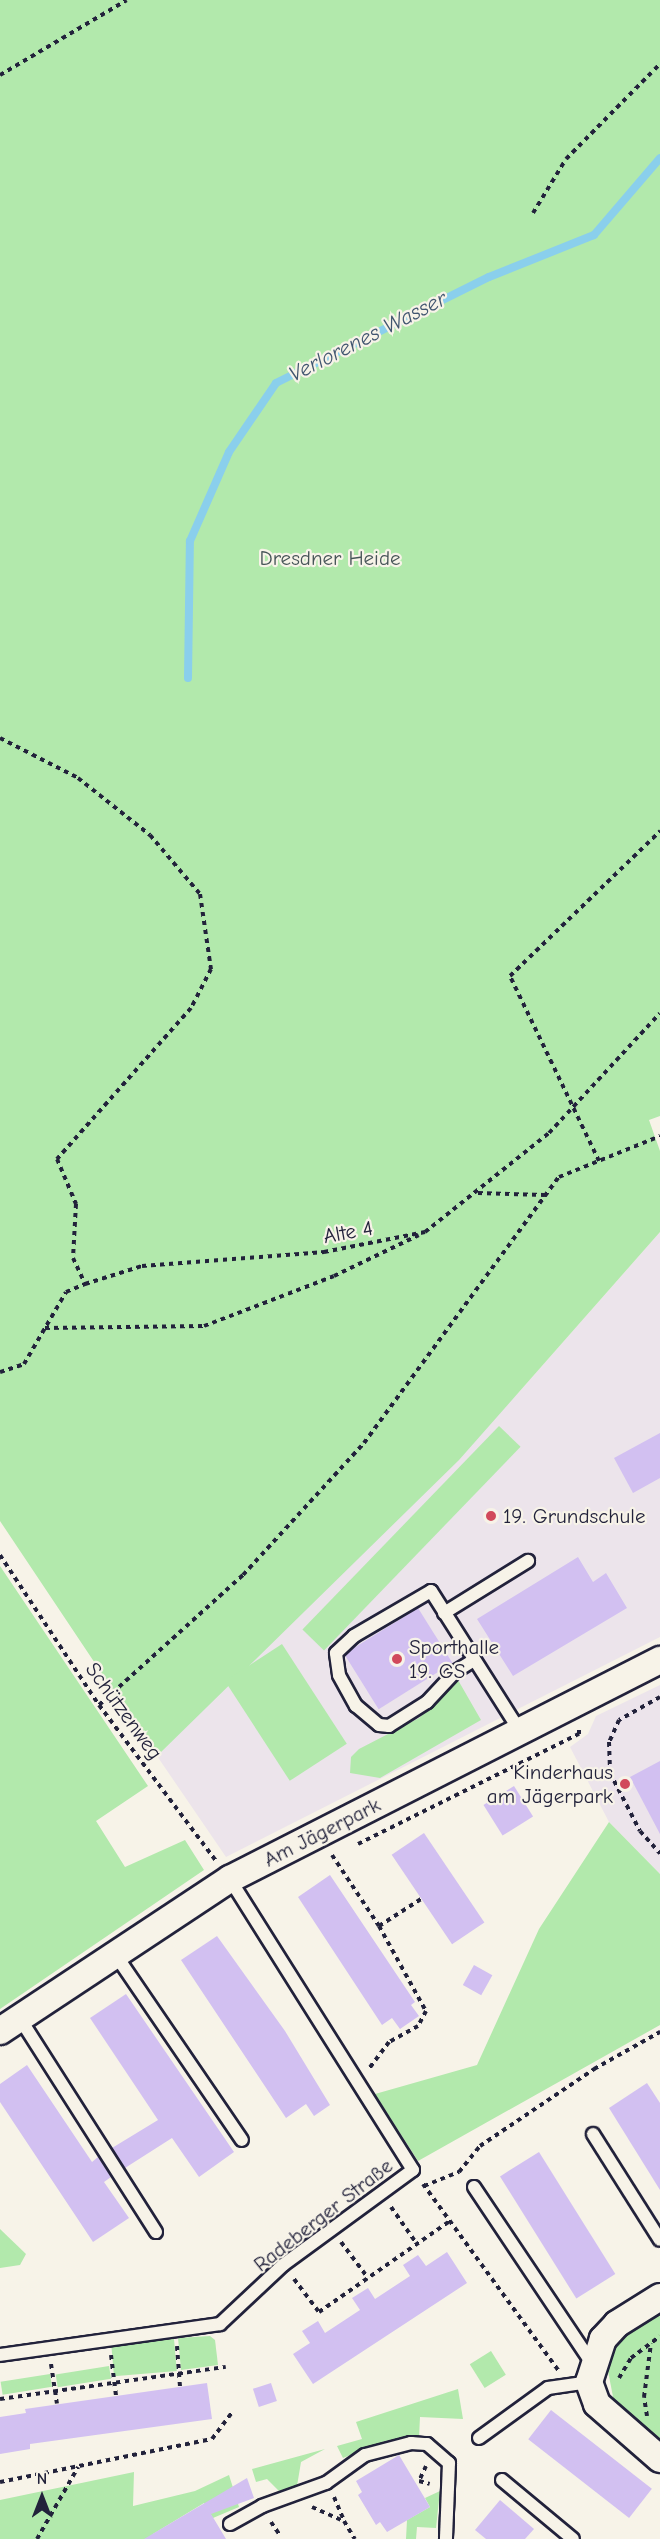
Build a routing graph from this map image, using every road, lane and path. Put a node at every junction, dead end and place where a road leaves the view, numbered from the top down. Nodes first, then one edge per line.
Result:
1 (127, 0) edge
2 (660, 64) edge
3 (0, 75) edge
4 (533, 213) dead end
5 (0, 738) edge
6 (660, 831) edge
7 (660, 1013) edge
8 (573, 1108) junction
9 (660, 1136) edge
10 (599, 1161) junction
11 (477, 1192) junction
12 (546, 1195) junction
13 (425, 1232) junction
14 (85, 1284) junction
15 (45, 1328) junction
16 (0, 1372) edge
17 (0, 1556) edge
18 (528, 1561) dead end
19 (444, 1612) junction
20 (474, 1660) junction
21 (660, 1660) edge
22 (660, 1697) edge
23 (99, 1705) junction
24 (520, 1731) junction
25 (318, 1834) junction
26 (660, 1853) edge
27 (230, 1880) junction
28 (421, 1899) dead end
29 (379, 1926) junction
30 (115, 1954) junction
31 (9, 2024) edge
32 (660, 2032) edge
33 (357, 2079) junction
34 (593, 2134) dead end
35 (242, 2140) dead end
36 (424, 2186) dead end
37 (474, 2187) dead end
38 (429, 2192) dead end
39 (400, 2220) dead end
40 (450, 2221) junction
41 (156, 2232) dead end
42 (660, 2240) edge
43 (417, 2244) junction
44 (343, 2245) dead end
45 (368, 2278) junction
46 (294, 2279) dead end
47 (660, 2297) edge
48 (660, 2336) edge
49 (652, 2342) junction
50 (48, 2348) junction
51 (0, 2355) edge
52 (178, 2355) dead end
53 (111, 2356) dead end
54 (226, 2367) dead end
55 (179, 2372) junction
56 (583, 2377) junction
57 (114, 2381) junction
58 (180, 2387) dead end
59 (55, 2389) junction
60 (116, 2396) dead end
61 (0, 2399) edge
62 (57, 2404) dead end
63 (232, 2412) dead end
64 (650, 2425) dead end
65 (478, 2438) dead end
66 (660, 2459) edge
67 (78, 2466) junction
68 (502, 2480) dead end
69 (0, 2482) edge
70 (292, 2498) junction
71 (230, 2524) dead end
72 (37, 2539) edge
73 (355, 2539) edge
74 (446, 2539) edge
75 (573, 2539) edge

1 - 3 path
2 - 4 path
5 - 14 path
6 - 8 path
7 - 8 path, Alte 4
8 - 10 path
8 - 11 path, Alte 4
9 - 10 path
10 - 12 path
11 - 12 path
11 - 13 path, Alte 4
12 - 23 path
13 - 14 path, Alte 4
13 - 15 path
14 - 15 path, Alte 4
15 - 16 path, Alte 4
17 - 23 path, Schützenweg
18 - 19 lane
19 - 20 lane
19 - 20 lane
20 - 24 lane
21 - 24 street, Am Jägerpark
22 - 26 path
23 - 27 path, Schützenweg
24 - 25 street, Am Jägerpark
25 - 27 street, Am Jägerpark
25 - 29 path
27 - 30 street, Am Jägerpark
27 - 33 lane, Radeberger Straße
28 - 29 path
29 - 33 path
30 - 31 street, Am Jägerpark
30 - 35 lane
31 - 41 lane
32 - 36 path
33 - 50 lane, Radeberger Straße
34 - 42 lane
37 - 56 lane
38 - 40 path
39 - 43 path
40 - 43 path
40 - 56 path
43 - 45 path
44 - 45 path
45 - 46 path
47 - 56 street
48 - 49 path
49 - 56 path
49 - 64 path
50 - 51 lane, Radeberger Straße
50 - 59 path
52 - 55 path
53 - 57 path
54 - 55 path
55 - 57 path
55 - 58 path
56 - 65 lane
56 - 66 street
57 - 59 path
57 - 60 path
59 - 61 path
59 - 62 path
63 - 67 path
67 - 69 path
67 - 72 path
68 - 75 lane
70 - 71 lane
70 - 73 path
70 - 74 lane

